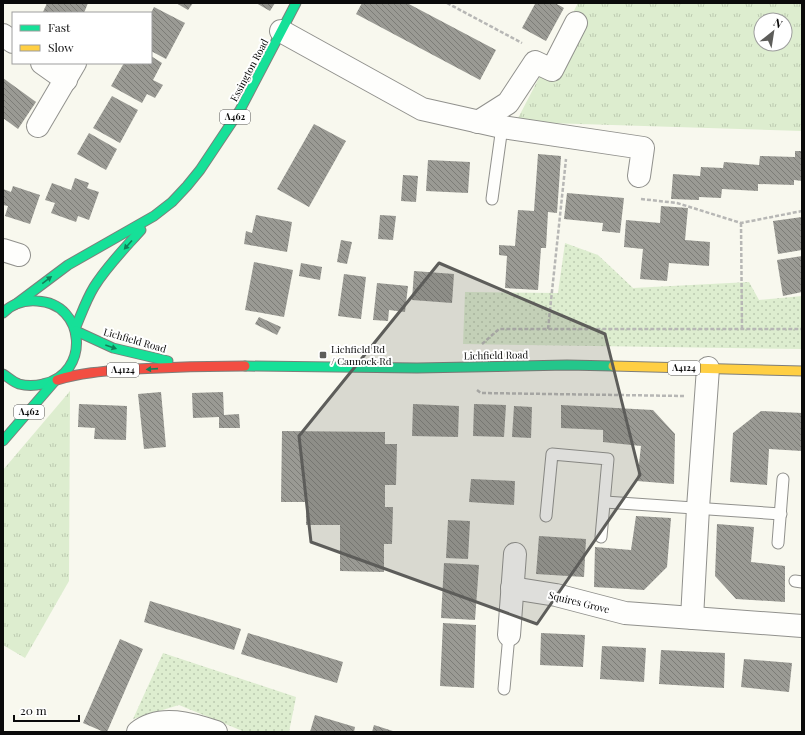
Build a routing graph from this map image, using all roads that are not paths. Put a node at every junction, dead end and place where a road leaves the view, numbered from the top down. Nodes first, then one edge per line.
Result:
1 (296, 3) edge
2 (576, 23) dead end
3 (281, 31) junction
4 (3, 35) edge
5 (12, 41) edge
6 (45, 64) edge
7 (71, 72) edge
8 (478, 122) junction
9 (38, 126) dead end
10 (502, 127) junction
11 (639, 176) road end
12 (492, 199) dead end
13 (154, 216) junction
14 (16, 304) junction
15 (3, 313) edge
16 (75, 330) junction
17 (190, 366) junction
18 (708, 368) junction
19 (802, 371) edge
20 (3, 374) edge
21 (55, 381) junction
22 (3, 441) edge
23 (783, 479) dead end
24 (605, 502) junction
25 (698, 508) junction
26 (780, 514) junction
27 (546, 516) dead end
28 (601, 537) dead end
29 (778, 543) dead end
30 (514, 554) dead end
31 (512, 588) junction
32 (692, 618) junction
33 (802, 626) edge
34 (509, 635) joint
35 (504, 689) dead end
36 (138, 732) edge
37 (216, 732) edge

1 - 3 main road, Essington Road / A462
2 - 8 street
3 - 8 street
3 - 13 main road, Essington Road / A462
4 - 5 street
6 - 7 street
7 - 9 street
8 - 10 street
10 - 11 street
10 - 12 lane
14 -> 13 main road, Essington Road / A462
13 -> 16 main road, Essington Road / A462
14 - 15 main road, Essington Road
14 - 16 main road
16 -> 17 main road, Lichfield Road / A4124
16 - 21 main road
17 - 18 main road, Lichfield Road / A4124
17 -> 21 main road, Lichfield Road / A4124
18 - 19 main road, Lichfield Road / A4124
18 - 25 street
20 - 21 main road, Lichfield Road
21 - 22 main road, A462
23 - 26 lane
24 - 25 lane
24 - 27 lane
24 - 28 lane
25 - 26 lane
25 - 32 street
26 - 29 lane
30 - 31 street
31 - 32 street, Squires Grove
31 - 34 street
32 - 33 street, Squires Grove
34 - 35 lane
36 - 37 street

